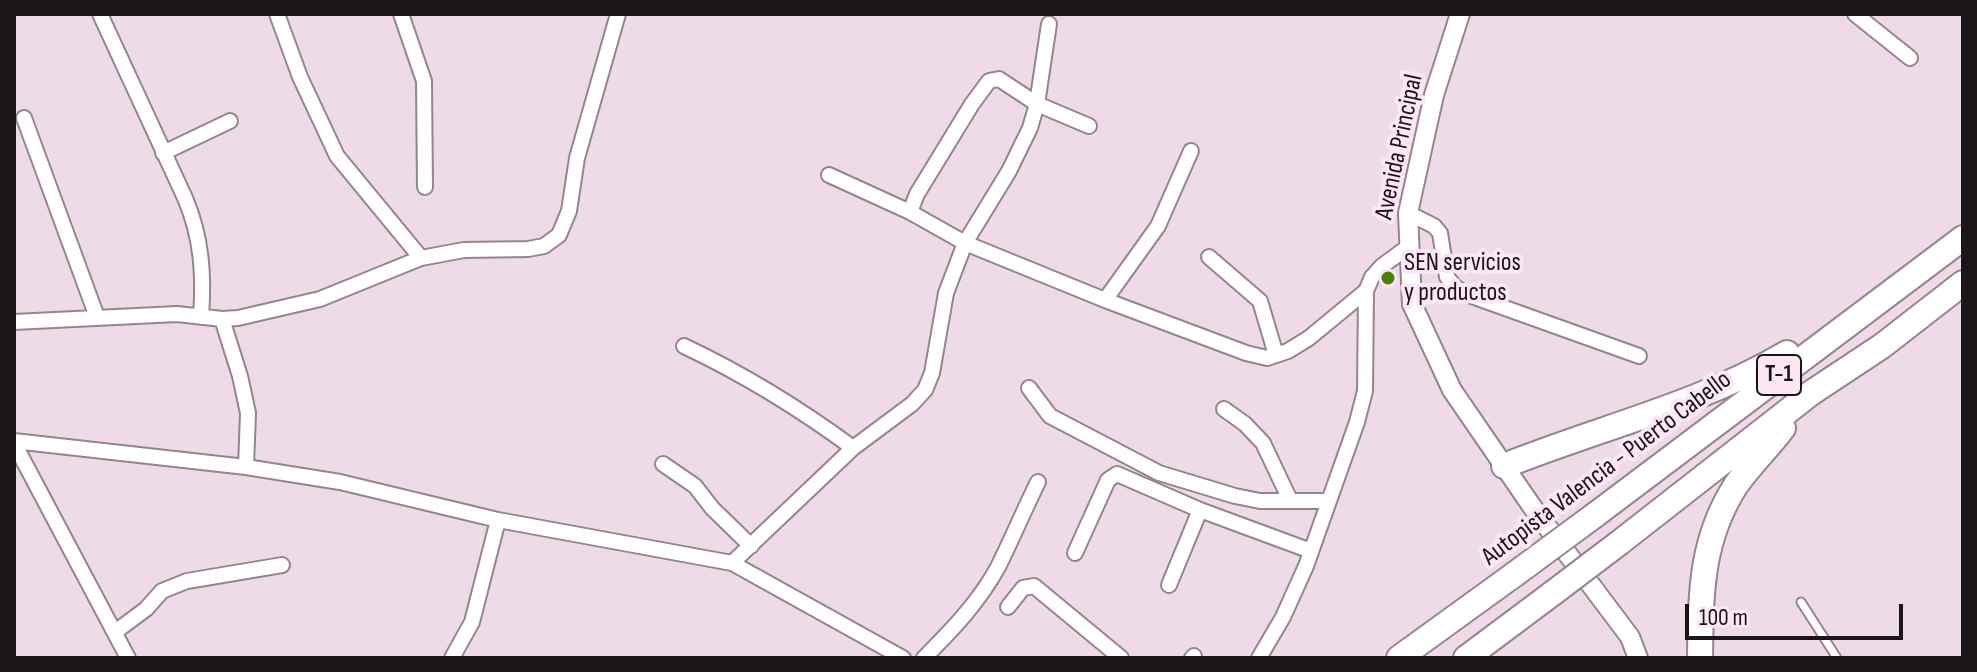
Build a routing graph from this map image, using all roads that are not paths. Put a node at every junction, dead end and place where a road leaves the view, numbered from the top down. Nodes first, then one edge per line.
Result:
1 (100, 14) edge
2 (277, 14) edge
3 (401, 14) edge
4 (618, 14) edge
5 (1460, 14) edge
6 (1855, 14) edge
7 (1049, 24) dead end
8 (1910, 58) dead end
9 (1037, 104) junction
10 (24, 118) dead end
11 (230, 121) dead end
12 (1089, 126) dead end
13 (1191, 151) dead end
14 (163, 153) junction
15 (829, 175) dead end
16 (425, 187) dead end
17 (910, 212) junction
18 (1408, 213) junction
19 (1963, 238) edge
20 (965, 243) junction
21 (1408, 247) junction
22 (1209, 257) dead end
23 (421, 258) junction
24 (1963, 283) edge
25 (1366, 291) junction
26 (1105, 300) junction
27 (1875, 302) junction
28 (97, 317) junction
29 (201, 317) junction
30 (222, 319) junction
31 (14, 322) edge
32 (684, 346) dead end
33 (1276, 355) junction
34 (1639, 356) dead end
35 (1029, 388) dead end
36 (1811, 393) junction
37 (1224, 409) dead end
38 (14, 442) edge
39 (853, 448) junction
40 (1507, 459) junction
41 (663, 464) dead end
42 (246, 467) junction
43 (1038, 482) dead end
44 (1290, 500) junction
45 (1328, 501) junction
46 (1200, 510) junction
47 (498, 520) junction
48 (751, 546) junction
49 (1311, 551) junction
50 (1075, 553) dead end
51 (732, 563) junction
52 (282, 565) dead end
53 (1169, 585) dead end
54 (1801, 602) dead end
55 (1008, 607) dead end
56 (115, 632) junction
57 (1468, 657) edge
58 (128, 658) edge
59 (452, 658) edge
60 (903, 658) edge
61 (924, 658) edge
62 (1121, 658) edge
63 (1259, 658) edge
64 (1399, 658) edge
65 (1638, 658) edge
66 (1700, 658) edge
67 (1837, 658) edge

1 - 14 street
2 - 23 street
3 - 16 street
4 - 23 street
5 - 18 main road, Avenida Principal
6 - 8 street
7 - 9 street
9 - 12 street
9 - 17 street
9 - 20 street
10 - 28 street
11 - 14 street
13 - 26 street
14 - 29 street
15 - 17 street
17 - 20 street
18 - 21 main road, Avenida Principal
18 - 34 street
19 - 27 highway, Autopista Valencia - Puerto Cabello / T-1
20 - 26 street
20 - 39 street
21 - 25 street
21 - 40 main road, Avenida Principal
22 - 33 street
23 - 30 street
24 - 36 highway, T-1
25 - 33 street
25 - 45 street
26 - 33 street
27 - 40 highway
27 - 64 highway, Autopista Valencia - Puerto Cabello / T-1, bridge
28 - 29 street
28 - 31 street
29 - 30 street
30 - 42 street
32 - 39 street
35 - 44 street
36 - 57 highway, T-1, bridge
36 - 66 highway
37 - 44 street
38 - 42 street
38 - 56 street
39 - 48 street
40 - 65 main road, Avenida Principal
41 - 48 street
42 - 47 street
43 - 61 street
44 - 45 street
45 - 49 street
46 - 49 street
46 - 50 street
46 - 53 street
47 - 51 street
47 - 59 street
48 - 51 street
49 - 63 street
51 - 60 street
52 - 56 street
54 - 67 lane
55 - 62 street
56 - 58 street

